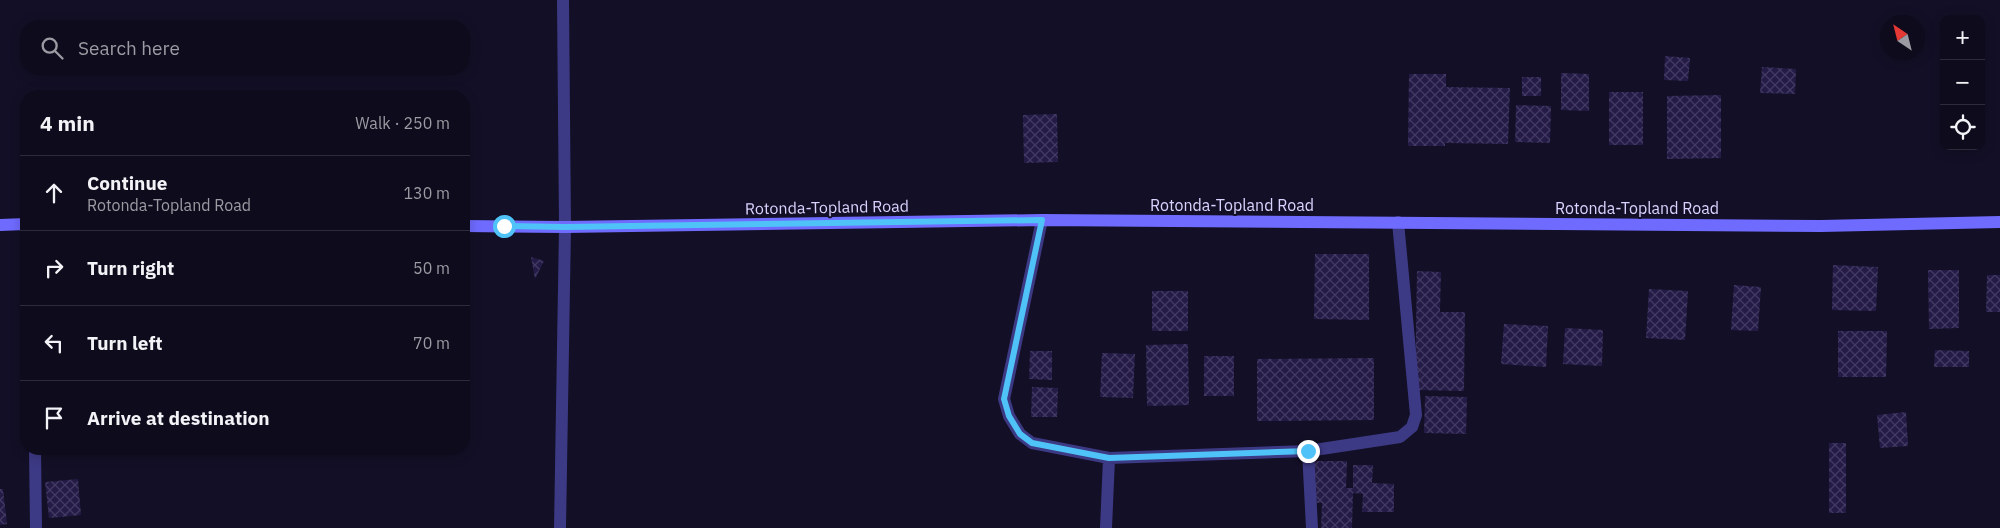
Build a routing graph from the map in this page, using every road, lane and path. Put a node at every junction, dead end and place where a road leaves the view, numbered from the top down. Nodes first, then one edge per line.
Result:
1 (563, 0) edge
2 (1042, 220) junction
3 (1398, 222) junction
4 (2000, 222) edge
5 (20, 224) edge
6 (0, 225) edge
7 (470, 226) edge
8 (565, 227) junction
9 (1308, 451) junction
10 (35, 455) edge
11 (1109, 458) junction
12 (36, 528) edge
13 (560, 528) edge
14 (1106, 528) edge
15 (1312, 528) edge

1 - 8 street
2 - 3 main road, Rotonda-Topland Road
2 - 8 main road, Rotonda-Topland Road
2 - 11 street
3 - 4 main road, Rotonda-Topland Road
3 - 9 street
5 - 6 main road
7 - 8 main road, Rotonda-Topland Road
8 - 13 street
9 - 11 street
9 - 15 street
10 - 12 street
11 - 14 street

